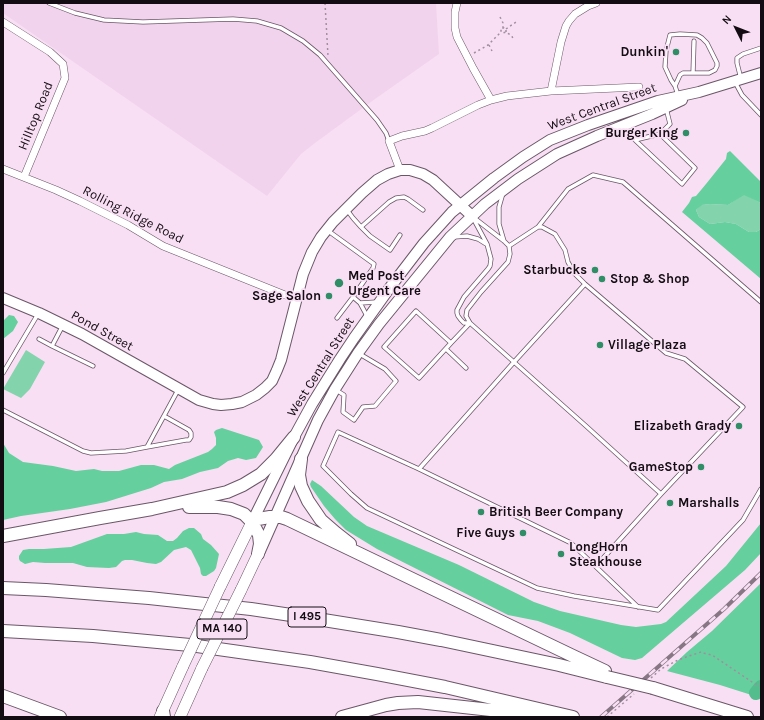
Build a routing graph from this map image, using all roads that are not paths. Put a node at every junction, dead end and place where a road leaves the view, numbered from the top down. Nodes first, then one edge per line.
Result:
1 (50, 3) edge
2 (457, 3) edge
3 (596, 3) edge
4 (3, 22) edge
5 (694, 41) dead end
6 (761, 48) edge
7 (693, 73) junction
8 (761, 73) edge
9 (738, 80) junction
10 (639, 87) dead end
11 (551, 91) junction
12 (677, 91) junction
13 (699, 92) junction
14 (491, 100) junction
15 (666, 107) junction
16 (761, 108) edge
17 (758, 112) junction
18 (761, 116) edge
19 (621, 126) junction
20 (660, 134) junction
21 (635, 140) junction
22 (389, 141) junction
23 (3, 169) edge
24 (400, 170) junction
25 (24, 177) junction
26 (504, 189) junction
27 (460, 205) junction
28 (346, 209) junction
29 (423, 210) dead end
30 (472, 216) junction
31 (538, 227) junction
32 (361, 228) junction
33 (327, 230) junction
34 (400, 235) dead end
35 (450, 237) junction
36 (504, 241) junction
37 (487, 244) junction
38 (509, 246) junction
39 (585, 284) junction
40 (353, 297) junction
41 (3, 298) edge
42 (296, 298) junction
43 (378, 302) junction
44 (761, 302) edge
45 (360, 303) junction
46 (39, 313) junction
47 (368, 317) junction
48 (337, 318) dead end
49 (470, 323) junction
50 (64, 324) junction
51 (38, 339) dead end
52 (451, 343) junction
53 (52, 346) junction
54 (446, 349) junction
55 (358, 353) junction
56 (514, 362) junction
57 (92, 366) dead end
58 (466, 368) dead end
59 (3, 373) edge
60 (335, 389) junction
61 (181, 391) junction
62 (3, 410) edge
63 (164, 416) junction
64 (294, 436) junction
65 (147, 447) junction
66 (301, 458) junction
67 (419, 469) junction
68 (761, 490) edge
69 (661, 494) junction
70 (152, 509) junction
71 (275, 517) junction
72 (252, 522) junction
73 (3, 536) edge
74 (258, 554) junction
75 (374, 560) junction
76 (596, 566) junction
77 (3, 588) edge
78 (638, 606) junction
79 (3, 631) edge
80 (608, 675) junction
81 (3, 696) edge
82 (52, 715) edge
83 (162, 715) edge
84 (556, 715) edge
85 (60, 717) edge
86 (180, 717) edge
87 (342, 717) edge
88 (573, 717) edge
89 (747, 717) edge

1 - 22 lane
2 - 14 street
3 - 11 street
4 - 25 street, Hilltop Road
5 - 7 lane
6 - 9 lane
7 - 12 lane
7 - 12 lane
8 - 9 main road, West Central Street / MA 140
9 - 13 main road, West Central Street / MA 140
9 - 17 lane
10 - 11 street
11 - 14 street
12 - 13 main road, West Central Street / MA 140
12 - 27 main road, West Central Street / MA 140
13 - 15 main road, West Central Street / MA 140
14 - 22 street
15 - 19 main road, West Central Street / MA 140
15 - 20 lane
16 - 17 lane
17 - 18 lane
19 - 21 lane
19 - 26 main road, West Central Street / MA 140
20 - 21 lane
20 - 21 lane
22 - 24 street
23 - 25 street, Rolling Ridge Road
24 - 27 main road
24 - 28 main road, Pond Street
25 - 42 street, Rolling Ridge Road
26 - 30 main road, West Central Street / MA 140
26 - 36 lane
27 - 30 main road
27 - 43 main road, West Central Street / MA 140
28 - 32 lane
28 - 33 main road, Pond Street
29 - 32 lane
30 - 35 main road, West Central Street / MA 140
30 - 36 lane
30 - 37 lane
31 - 38 lane
31 - 39 lane
31 - 44 lane
32 - 34 lane
33 - 40 lane
33 - 42 main road, Pond Street
35 - 37 lane
35 - 55 main road, West Central Street / MA 140
36 - 38 lane
37 - 49 lane
38 - 49 lane
39 - 56 lane
39 - 69 lane
40 - 45 lane
40 - 48 lane
41 - 46 main road, Pond Street
42 - 61 main road, Pond Street
43 - 45 lane
43 - 47 main road, West Central Street / MA 140
45 - 47 lane
46 - 50 main road, Pond Street
46 - 59 lane
47 - 64 main road, West Central Street / MA 140
49 - 52 lane
49 - 56 lane
50 - 53 lane
50 - 61 main road, Pond Street
51 - 53 lane
52 - 54 lane
52 - 54 lane
53 - 57 lane
54 - 58 lane
55 - 60 main road, West Central Street / MA 140
55 - 60 lane
56 - 67 lane
56 - 69 lane
60 - 66 main road, West Central Street / MA 140
61 - 63 lane
62 - 65 lane
63 - 65 lane
63 - 65 lane
64 - 70 highway
64 - 72 main road, West Central Street / MA 140
66 - 71 main road, West Central Street / MA 140
66 - 75 highway
67 - 76 lane
67 - 78 lane
68 - 78 lane
69 - 76 lane
70 - 72 highway
70 - 73 highway
71 - 72 highway
71 - 74 main road, West Central Street / MA 140
71 - 75 highway
72 - 74 highway
72 - 83 main road, West Central Street / MA 140, bridge
74 - 86 main road, West Central Street / MA 140, bridge
75 - 80 highway
76 - 78 lane
77 - 80 highway, I 495
79 - 84 highway
80 - 89 highway, I 495, bridge
81 - 82 highway
82 - 85 highway
84 - 87 highway
84 - 88 highway

